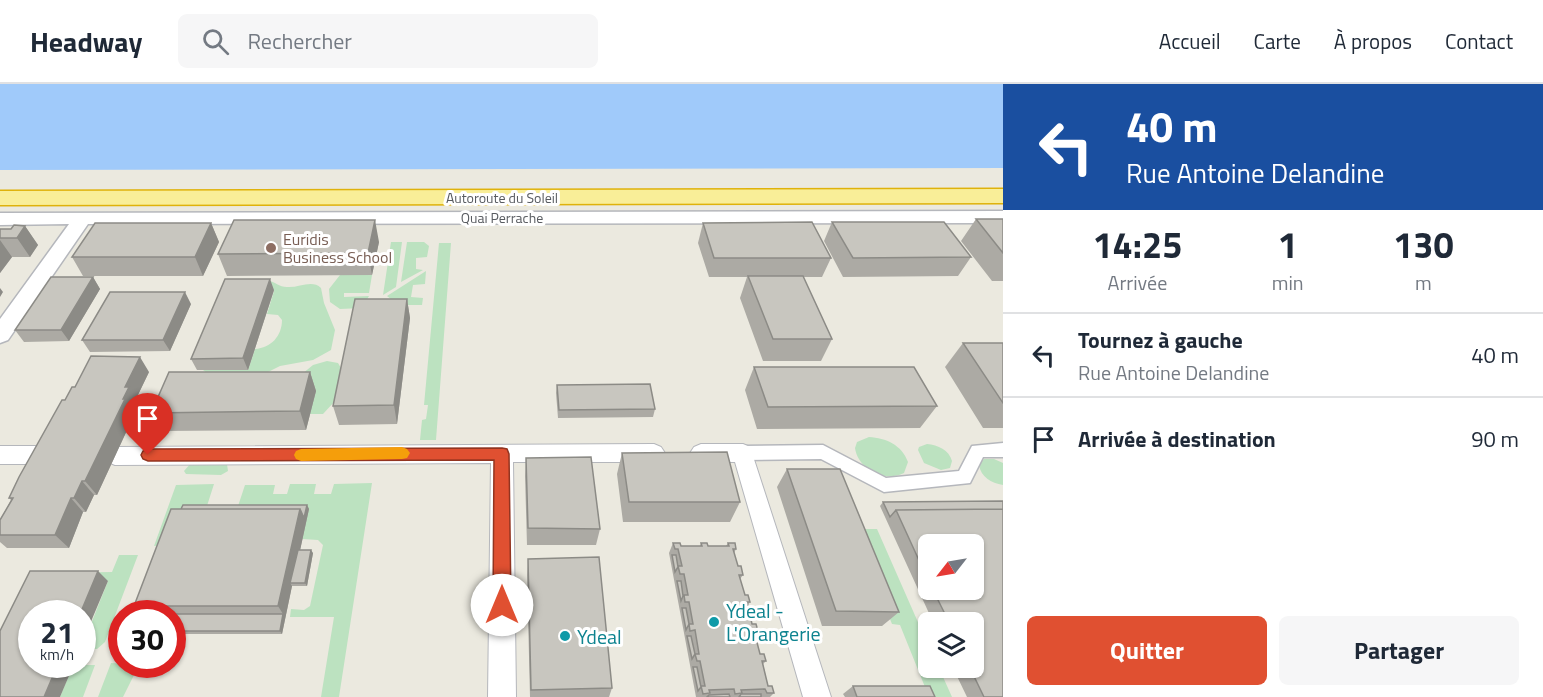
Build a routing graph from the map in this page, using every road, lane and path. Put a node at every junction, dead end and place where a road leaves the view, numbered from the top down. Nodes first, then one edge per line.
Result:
1 (1003, 177) edge
2 (0, 179) edge
3 (1003, 196) edge
4 (0, 198) edge
5 (1003, 217) edge
6 (83, 218) junction
7 (0, 219) edge
8 (0, 335) edge
9 (1003, 450) edge
10 (743, 453) junction
11 (502, 454) junction
12 (0, 455) edge
13 (52, 455) edge
14 (115, 456) dead end
15 (502, 697) edge
16 (817, 697) edge

1 - 2 highway, Autoroute du Soleil
3 - 4 highway, Autoroute du Soleil
5 - 6 street, Quai Perrache
6 - 7 street, Quai Perrache
6 - 8 street
9 - 10 street
10 - 11 street
10 - 16 street
11 - 14 street
11 - 15 street
12 - 13 street

